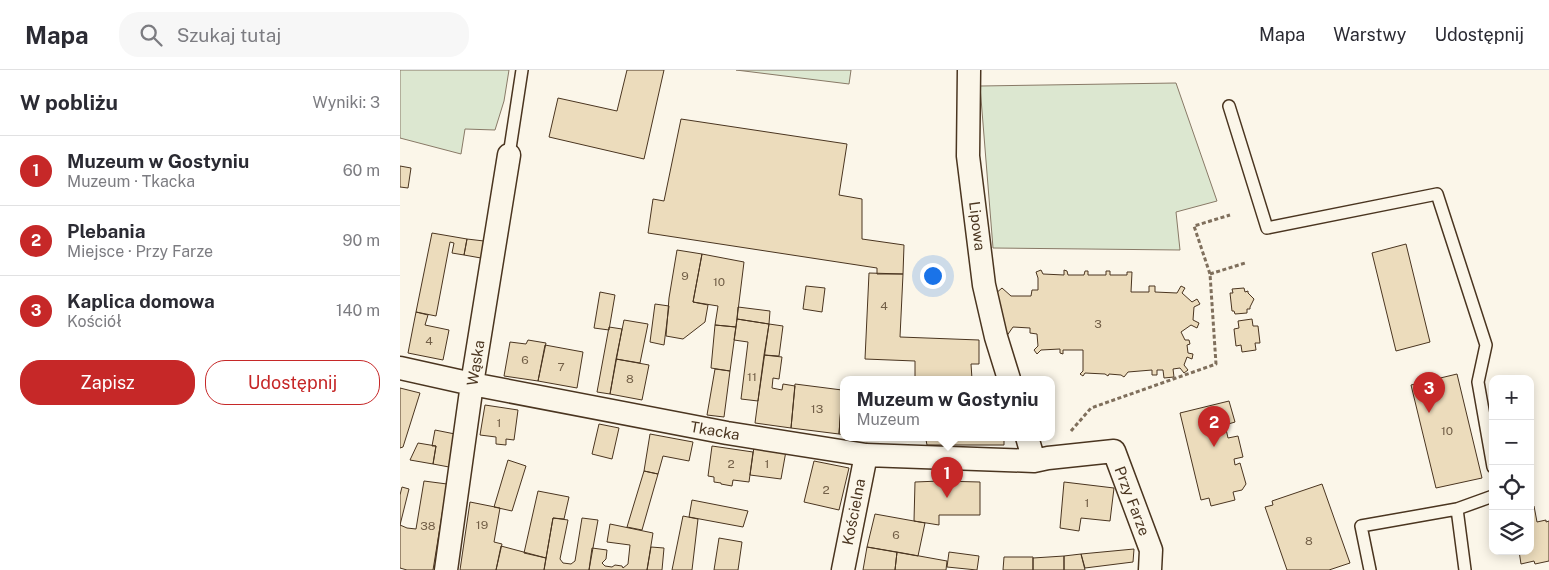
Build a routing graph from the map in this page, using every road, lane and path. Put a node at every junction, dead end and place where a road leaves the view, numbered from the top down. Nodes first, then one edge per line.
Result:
1 (522, 70) edge
2 (970, 70) edge
3 (1229, 106) dead end
4 (508, 155) joint
5 (1230, 215) dead end
6 (1245, 263) dead end
7 (1210, 274) junction
8 (400, 368) edge
9 (1008, 376) edge
10 (472, 384) junction
11 (1030, 441) edge
12 (866, 455) junction
13 (1041, 459) junction
14 (1493, 465) edge
15 (1489, 497) edge
16 (1456, 509) junction
17 (446, 570) edge
18 (843, 570) edge
19 (1150, 570) edge
20 (1370, 570) edge
21 (1465, 570) edge

1 - 4 lane
2 - 9 street, Lipowa
3 - 14 lane
4 - 10 street, Wąska
5 - 7 path
6 - 7 path
7 - 13 path
8 - 10 street, Tkacka
10 - 12 street, Tkacka
10 - 17 street, Wąska
11 - 13 street
12 - 13 street, Tkacka
12 - 18 street, Kościelna
13 - 19 street, Przy Farze
15 - 16 lane
16 - 20 lane
16 - 21 lane

